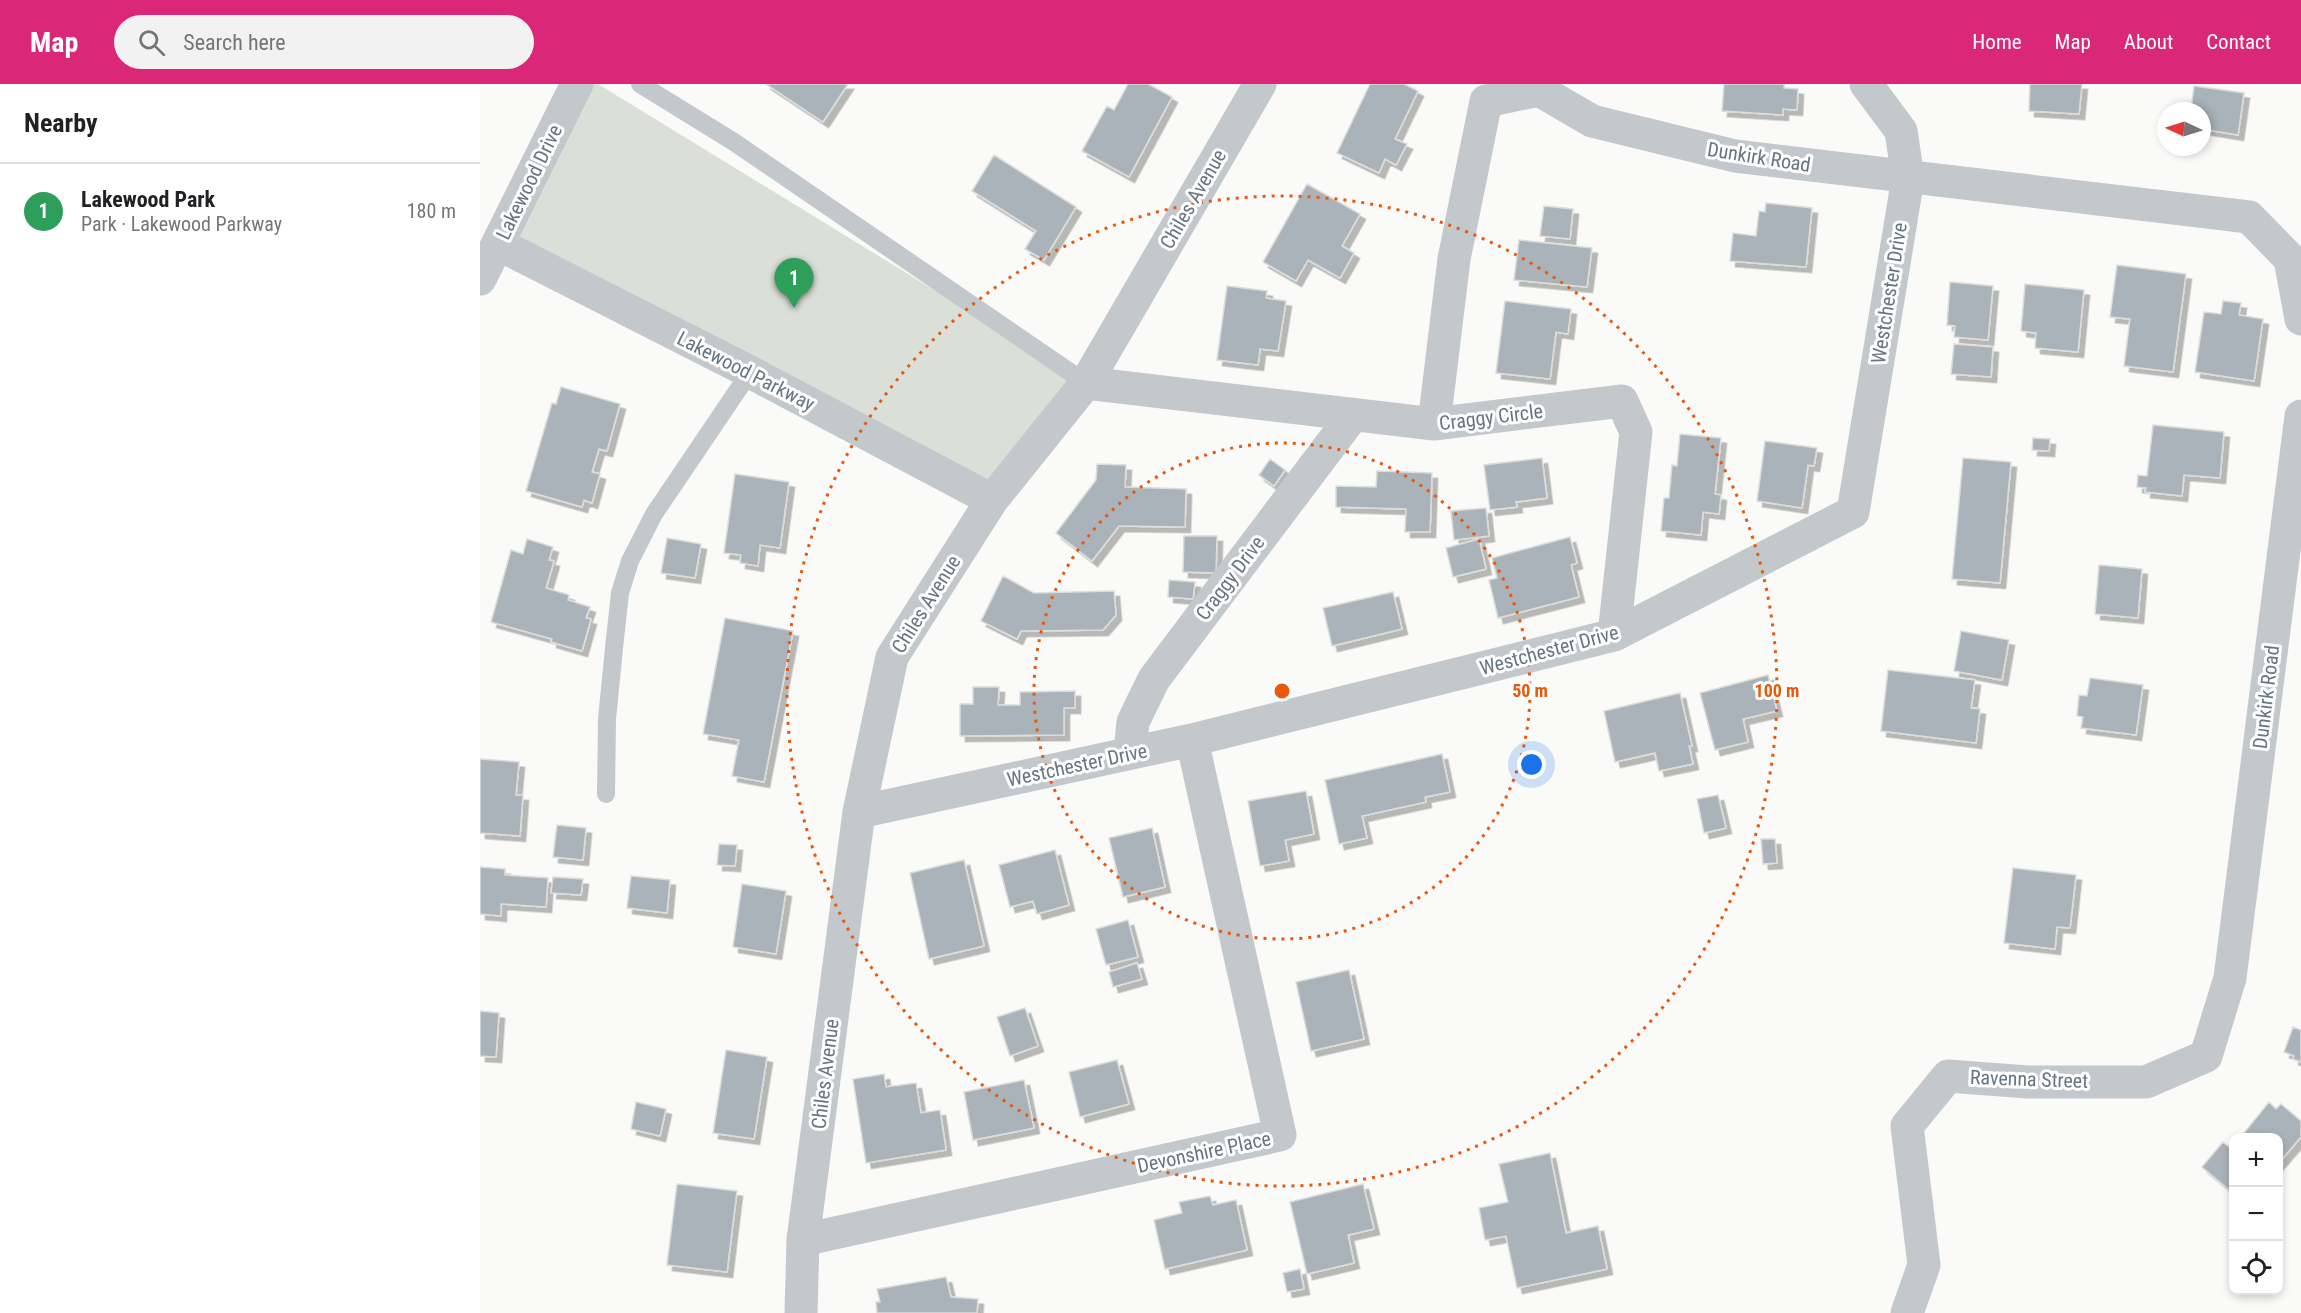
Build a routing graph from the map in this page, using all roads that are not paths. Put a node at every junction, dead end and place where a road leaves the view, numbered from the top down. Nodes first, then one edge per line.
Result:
1 (577, 84) edge
2 (640, 84) edge
3 (1260, 84) edge
4 (1866, 84) edge
5 (1908, 178) junction
6 (498, 244) junction
7 (480, 279) edge
8 (2301, 319) edge
9 (750, 372) junction
10 (1086, 383) junction
11 (1353, 415) junction
12 (2301, 416) edge
13 (1434, 424) junction
14 (992, 500) junction
15 (1614, 635) junction
16 (1192, 740) junction
17 (1131, 753) junction
18 (606, 794) dead end
19 (859, 812) junction
20 (2229, 978) joint
21 (803, 1240) junction
22 (801, 1313) edge
23 (1907, 1313) edge

1 - 6 street, Lakewood Drive
2 - 10 lane
3 - 10 street, Chiles Avenue
4 - 5 street, Westchester Drive
5 - 8 street, Dunkirk Road
5 - 13 street, Dunkirk Road
5 - 15 street, Westchester Drive
6 - 7 street, Lakewood Drive
6 - 9 street, Lakewood Parkway
9 - 14 street, Lakewood Parkway
9 - 18 lane
10 - 11 street, Craggy Circle
10 - 14 street, Chiles Avenue
11 - 13 street, Craggy Circle
11 - 17 street, Craggy Drive
12 - 20 street, Dunkirk Road
13 - 15 street, Craggy Circle
14 - 19 street, Chiles Avenue
15 - 16 street, Westchester Drive
16 - 17 street, Westchester Drive
16 - 21 street, Devonshire Place
17 - 19 street, Westchester Drive
19 - 21 street, Chiles Avenue
20 - 23 street, Ravenna Street
21 - 22 street, Chiles Avenue

